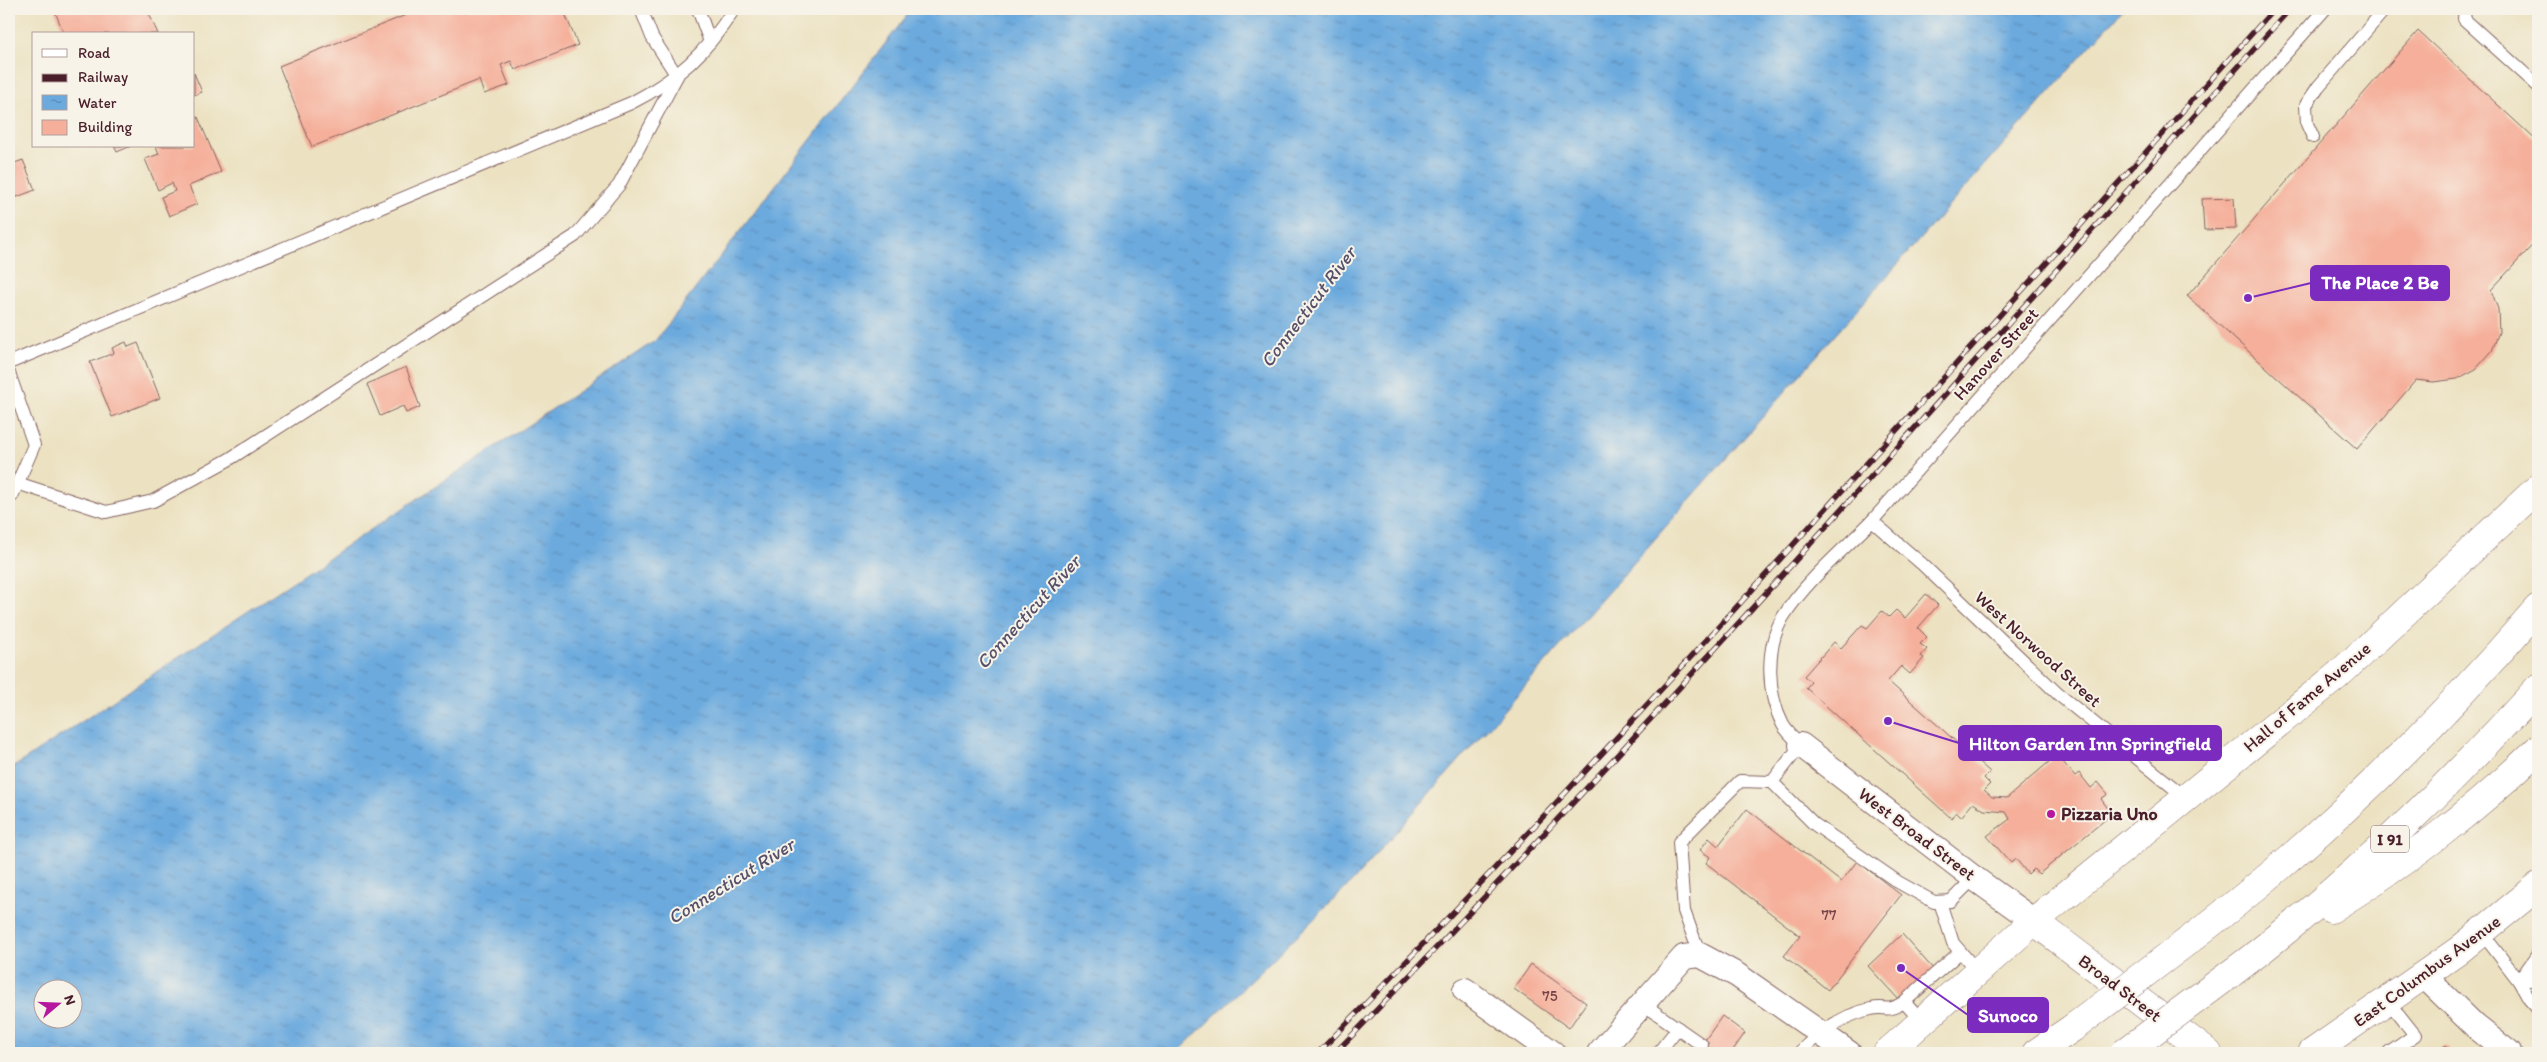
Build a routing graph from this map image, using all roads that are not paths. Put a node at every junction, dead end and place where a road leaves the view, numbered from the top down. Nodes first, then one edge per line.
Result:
1 (641, 9) edge
2 (698, 9) edge
3 (734, 9) edge
4 (2325, 9) edge
5 (2385, 9) edge
6 (2466, 9) edge
7 (710, 42) junction
8 (677, 76) junction
9 (2538, 86) edge
10 (2313, 137) dead end
11 (9, 362) edge
12 (9, 373) edge
13 (17, 483) junction
14 (2538, 488) edge
15 (9, 497) edge
16 (1872, 521) junction
17 (2538, 608) edge
18 (2538, 688) edge
19 (1800, 745) junction
20 (2538, 749) edge
21 (1772, 782) junction
22 (2185, 797) junction
23 (1974, 878) junction
24 (2538, 886) edge
25 (1940, 902) junction
26 (2034, 921) junction
27 (2482, 933) junction
28 (2538, 954) edge
29 (1700, 955) junction
30 (2252, 958) junction
31 (1969, 962) junction
32 (2424, 976) junction
33 (2538, 979) edge
34 (2519, 981) junction
35 (1465, 990) dead end
36 (2388, 1001) junction
37 (1904, 1002) junction
38 (1643, 1004) junction
39 (2538, 1010) edge
40 (1922, 1022) junction
41 (1678, 1028) junction
42 (1820, 1032) junction
43 (1702, 1045) dead end
44 (2320, 1051) edge
45 (1553, 1053) edge
46 (1599, 1053) edge
47 (1658, 1053) edge
48 (1799, 1053) edge
49 (1849, 1053) edge
50 (1887, 1053) edge
51 (2036, 1053) edge
52 (2124, 1053) edge
53 (2208, 1053) edge
54 (2389, 1053) edge
55 (2508, 1053) edge

1 - 8 lane
2 - 7 lane
3 - 7 lane
4 - 16 lane, Hanover Street
5 - 10 lane
6 - 9 lane
7 - 8 lane
8 - 11 lane
8 - 13 lane
12 - 13 lane
13 - 15 lane
14 - 22 main road, Hall of Fame Avenue
16 - 19 lane, Hanover Street
16 - 22 lane, West Norwood Street
17 - 51 main road, bridge
18 - 30 main road, I 91
19 - 21 lane
19 - 23 street, West Broad Street
20 - 30 main road
21 - 25 lane
21 - 29 lane
22 - 26 main road, Hall of Fame Avenue
23 - 25 lane
23 - 26 street, West Broad Street
24 - 27 main road, East Columbus Avenue
25 - 31 lane
26 - 31 main road, Hall of Fame Avenue
26 - 53 main road, Broad Street
27 - 32 main road, East Columbus Avenue
27 - 34 lane
28 - 34 lane
29 - 38 street
29 - 42 street
30 - 52 main road, I 91, bridge
31 - 37 lane
31 - 40 main road, Hall of Fame Avenue
32 - 36 main road, East Columbus Avenue
32 - 55 street
33 - 34 lane
34 - 39 lane
35 - 45 street
36 - 44 main road, East Columbus Avenue
36 - 54 lane
37 - 40 lane
37 - 42 lane
38 - 41 lane
38 - 46 street
40 - 50 main road, Hall of Fame Avenue
41 - 43 lane
41 - 47 lane
42 - 48 lane
42 - 49 street

